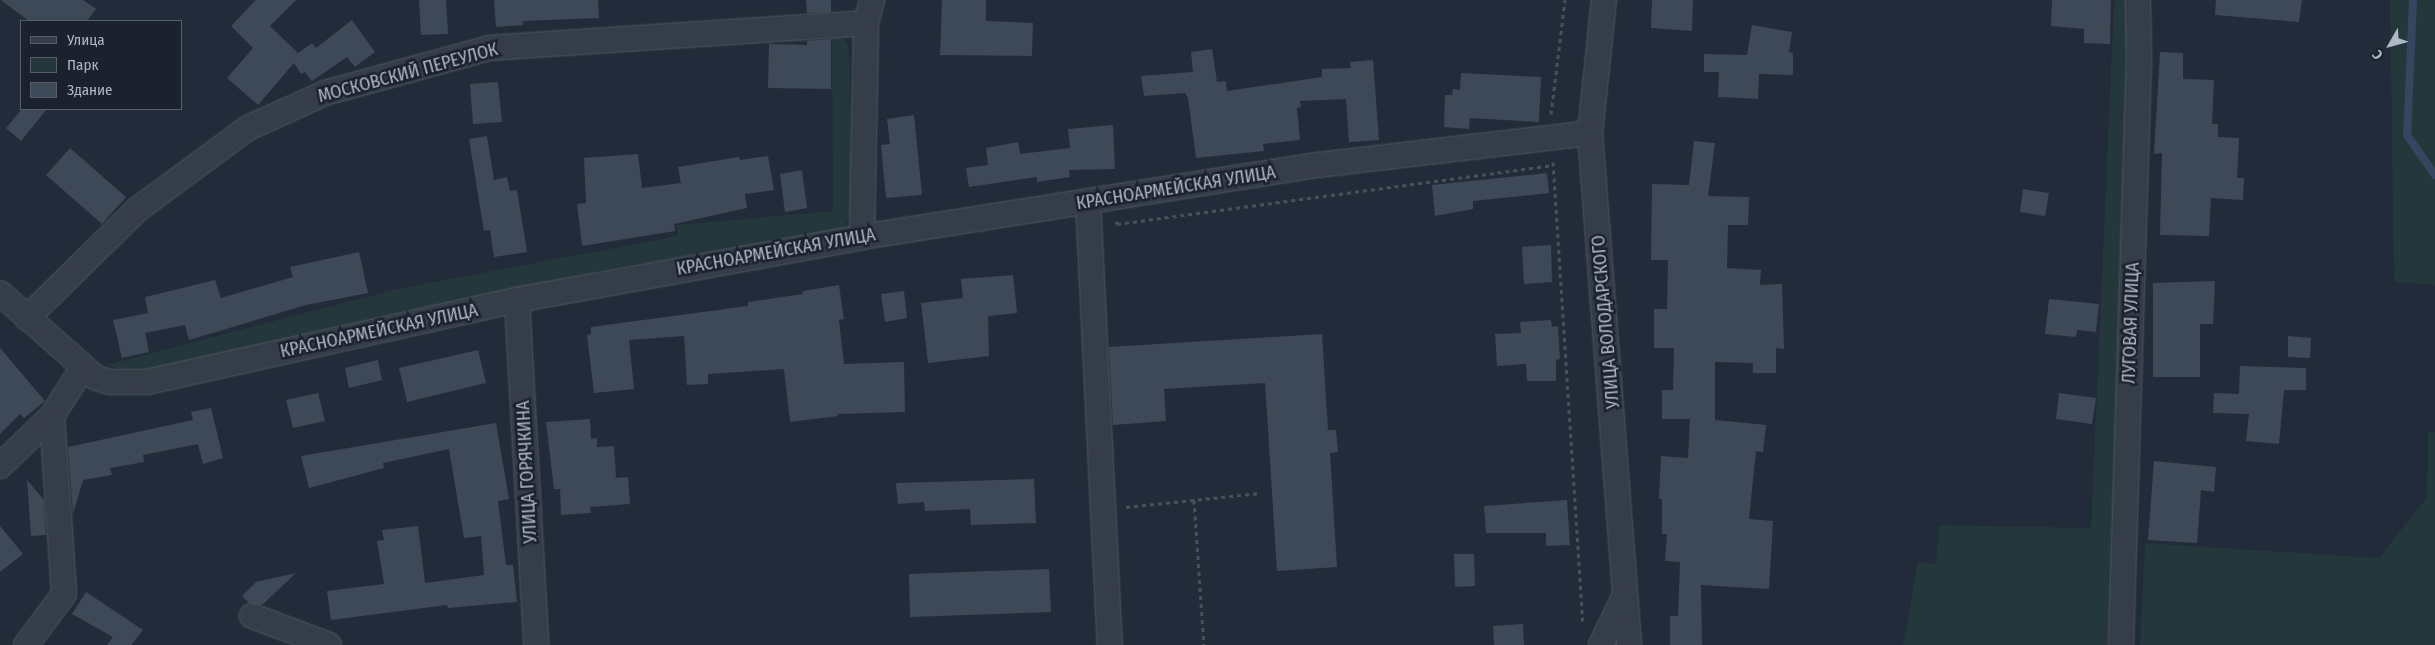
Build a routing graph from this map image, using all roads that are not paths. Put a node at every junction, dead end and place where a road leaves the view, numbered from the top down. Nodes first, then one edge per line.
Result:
1 (872, 0) edge
2 (1604, 0) edge
3 (2138, 0) edge
4 (866, 23) junction
5 (1590, 133) junction
6 (1088, 201) junction
7 (862, 237) junction
8 (0, 293) edge
9 (517, 300) junction
10 (27, 318) junction
11 (82, 369) junction
12 (52, 416) junction
13 (0, 466) edge
14 (1624, 596) junction
15 (252, 616) dead end
16 (1593, 638) edge
17 (26, 645) edge
18 (329, 645) edge
19 (536, 645) edge
20 (1110, 645) edge
21 (1629, 645) edge
22 (2121, 645) edge

1 - 4 street
2 - 5 street, УЛИЦА ВОЛОДАРСКОГО
3 - 22 street, ЛУГОВАЯ УЛИЦА
4 - 7 street
4 - 10 street, МОСКОВСКИЙ ПЕРЕУЛОК
5 - 6 street, КРАСНОАРМЕЙСКАЯ УЛИЦА
5 - 14 street, УЛИЦА ВОЛОДАРСКОГО
6 - 7 street, КРАСНОАРМЕЙСКАЯ УЛИЦА
6 - 20 street
7 - 9 street, КРАСНОАРМЕЙСКАЯ УЛИЦА
8 - 10 street, КРАСНОАРМЕЙСКАЯ УЛИЦА
9 - 11 street, КРАСНОАРМЕЙСКАЯ УЛИЦА
9 - 19 street, УЛИЦА ГОРЯЧКИНА
10 - 11 street, КРАСНОАРМЕЙСКАЯ УЛИЦА
11 - 12 street
12 - 13 street
12 - 17 street
14 - 16 street
14 - 21 street, УЛИЦА ВОЛОДАРСКОГО
15 - 18 street

